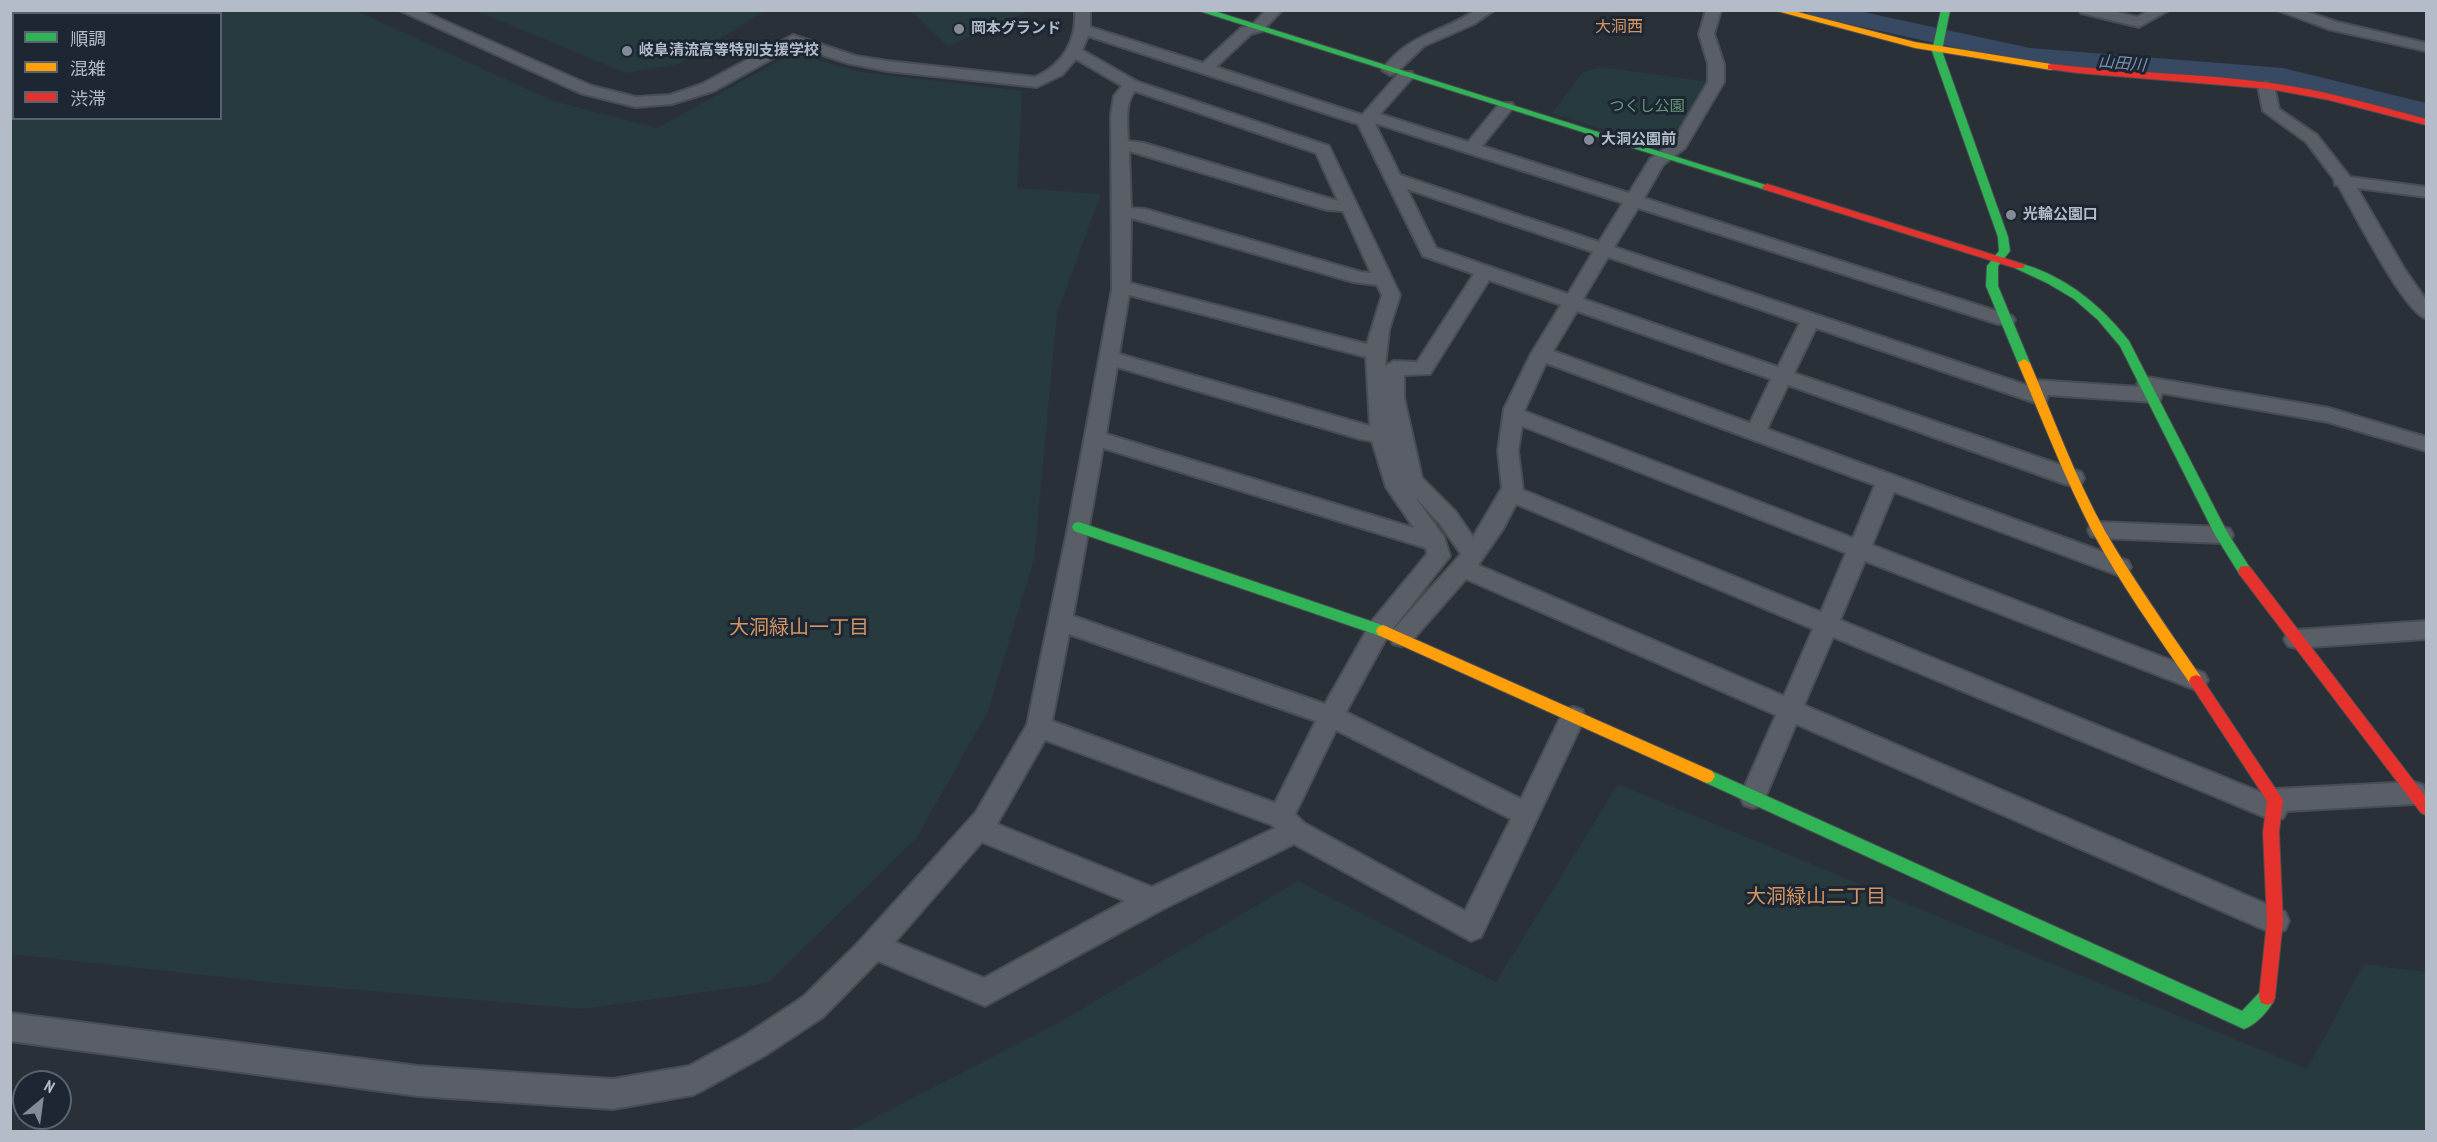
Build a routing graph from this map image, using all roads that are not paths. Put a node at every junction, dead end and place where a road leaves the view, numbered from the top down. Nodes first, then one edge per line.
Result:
1 (406, 10) edge
2 (1082, 10) edge
3 (1200, 10) edge
4 (1275, 10) edge
5 (1487, 10) edge
6 (1714, 10) edge
7 (1777, 10) edge
8 (1946, 10) edge
9 (2086, 10) edge
10 (2284, 10) edge
11 (2151, 12) edge
12 (1257, 28) junction
13 (1084, 31) junction
14 (1937, 46) junction
15 (2427, 47) edge
16 (1073, 51) junction
17 (1206, 68) junction
18 (1398, 73) junction
19 (1132, 85) junction
20 (2266, 86) junction
21 (1506, 106) junction
22 (1365, 121) junction
23 (2427, 122) edge
24 (1121, 146) junction
25 (1471, 149) junction
26 (1667, 156) junction
27 (1392, 178) junction
28 (2341, 181) junction
29 (2427, 192) edge
30 (1633, 201) junction
31 (1348, 206) junction
32 (1122, 213) junction
33 (1604, 249) junction
34 (2000, 259) junction
35 (1485, 272) junction
36 (1383, 279) junction
37 (1121, 289) junction
38 (1574, 301) junction
39 (2427, 312) edge
40 (1811, 319) junction
41 (2005, 320) junction
42 (1378, 354) junction
43 (1540, 354) junction
44 (1111, 358) junction
45 (1784, 375) junction
46 (2150, 390) junction
47 (2037, 392) junction
48 (1513, 415) junction
49 (1755, 433) junction
50 (1381, 434) junction
51 (1096, 438) junction
52 (2427, 444) edge
53 (2073, 478) junction
54 (1888, 481) junction
55 (1510, 493) junction
56 (1079, 527) junction
57 (2099, 530) junction
58 (2222, 535) junction
59 (1436, 543) junction
60 (1859, 549) junction
61 (1468, 561) junction
62 (2120, 567) junction
63 (1060, 621) junction
64 (1828, 625) junction
65 (2427, 630) edge
66 (1390, 632) junction
67 (2296, 639) junction
68 (2196, 680) junction
69 (1791, 711) junction
70 (1331, 716) junction
71 (1573, 717) junction
72 (1040, 727) junction
73 (1753, 797) junction
74 (2422, 800) edge
75 (2275, 805) junction
76 (1526, 814) junction
77 (1288, 824) junction
78 (978, 828) junction
79 (1153, 900) junction
80 (2274, 921) junction
81 (873, 946) junction
82 (10, 1028) edge

1 - 16 street
2 - 13 street
3 - 12 street
4 - 12 street
5 - 18 street
6 - 26 street
7 - 14 street
8 - 14 street
9 - 11 street
10 - 15 street
12 - 17 street
12 - 18 street
13 - 16 street
13 - 17 street
14 - 20 street
14 - 34 street
16 - 19 street
17 - 22 street
18 - 21 street
18 - 22 street
19 - 24 street
19 - 31 street
20 - 23 street
20 - 28 street
21 - 25 street
21 - 26 street
22 - 25 street
22 - 27 street
24 - 31 street
24 - 32 street
25 - 30 street
26 - 30 street
26 - 34 street
27 - 33 street
27 - 35 street
28 - 29 street
28 - 39 street
30 - 33 street
30 - 41 street
31 - 36 street
32 - 36 street
32 - 37 street
33 - 38 street
33 - 40 street
34 - 41 street
34 - 46 street
35 - 38 street
35 - 61 street
36 - 42 street
37 - 42 street
37 - 44 street
38 - 43 street
38 - 45 street
40 - 45 street
40 - 47 street
41 - 47 street
42 - 50 street
43 - 48 street
43 - 49 street
44 - 50 street
44 - 51 street
45 - 49 street
45 - 53 street
46 - 47 street
46 - 52 street
46 - 58 street
47 - 53 street
48 - 55 street
48 - 60 street
49 - 54 street
50 - 59 street
51 - 56 street
51 - 59 street
53 - 57 street
54 - 60 street
54 - 62 street
55 - 61 street
55 - 64 street
56 - 63 street
56 - 66 street
57 - 58 street
57 - 62 street
58 - 67 street
59 - 66 street
60 - 64 street
60 - 68 street
61 - 66 street
61 - 69 street
62 - 68 street
63 - 70 street
63 - 72 street
64 - 69 street
64 - 75 street
65 - 67 street
66 - 70 street
66 - 71 street
67 - 74 street
68 - 75 street
69 - 73 street
69 - 80 street
70 - 76 street
70 - 77 street
71 - 73 street
71 - 76 street
72 - 77 street
72 - 78 street
73 - 80 street
74 - 75 street
75 - 80 street
76 - 77 street
77 - 79 street
78 - 79 street
78 - 81 street
79 - 81 street
81 - 82 street

